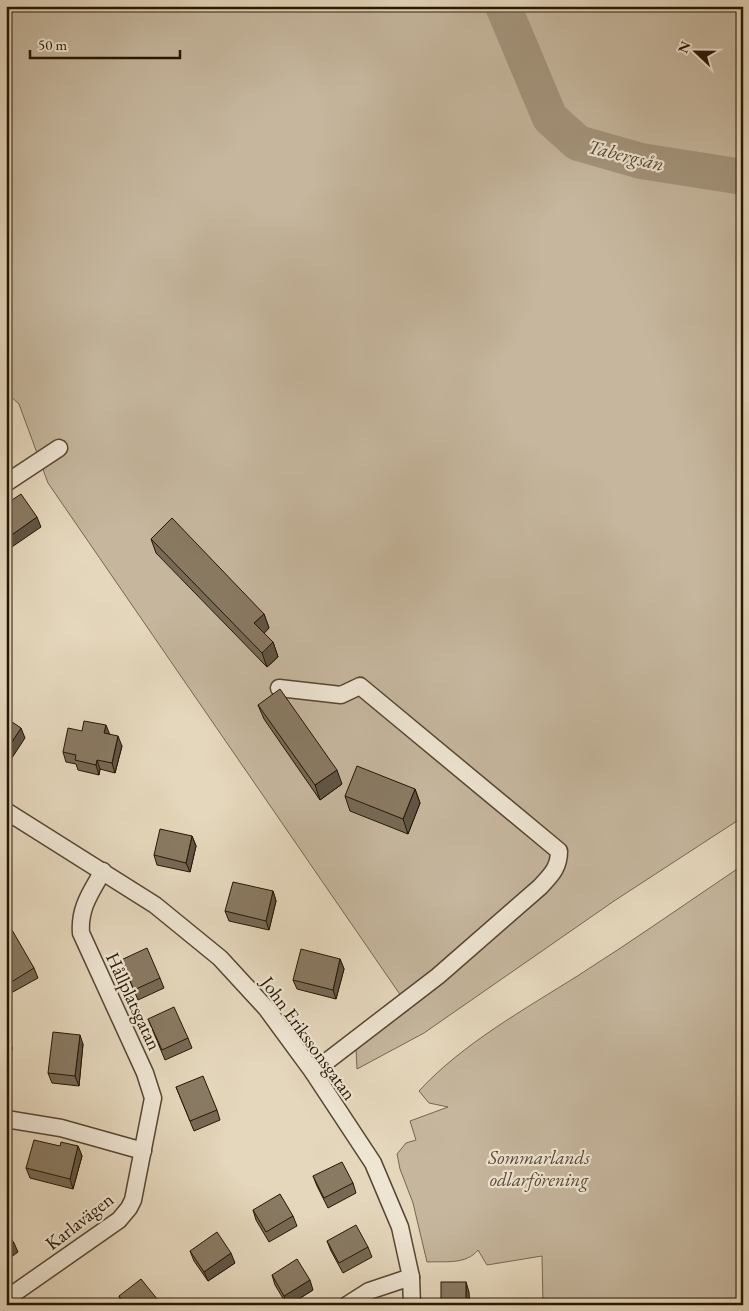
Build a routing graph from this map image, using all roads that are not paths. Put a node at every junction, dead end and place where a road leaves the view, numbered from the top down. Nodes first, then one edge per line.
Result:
1 (59, 448) dead end
2 (6, 483) edge
3 (279, 688) edge
4 (6, 811) edge
5 (103, 871) junction
6 (314, 1072) junction
7 (6, 1119) edge
8 (143, 1152) junction
9 (410, 1277) junction
10 (6, 1299) edge
11 (347, 1305) edge
12 (412, 1305) edge

1 - 2 street
3 - 6 street
4 - 5 street, John Erikssonsgatan
5 - 6 street, John Erikssonsgatan
5 - 8 street, Hållplatsgatan
6 - 9 street, John Erikssonsgatan
7 - 8 street
8 - 10 street, Karlavägen
9 - 11 street
9 - 12 street, John Erikssonsgatan

